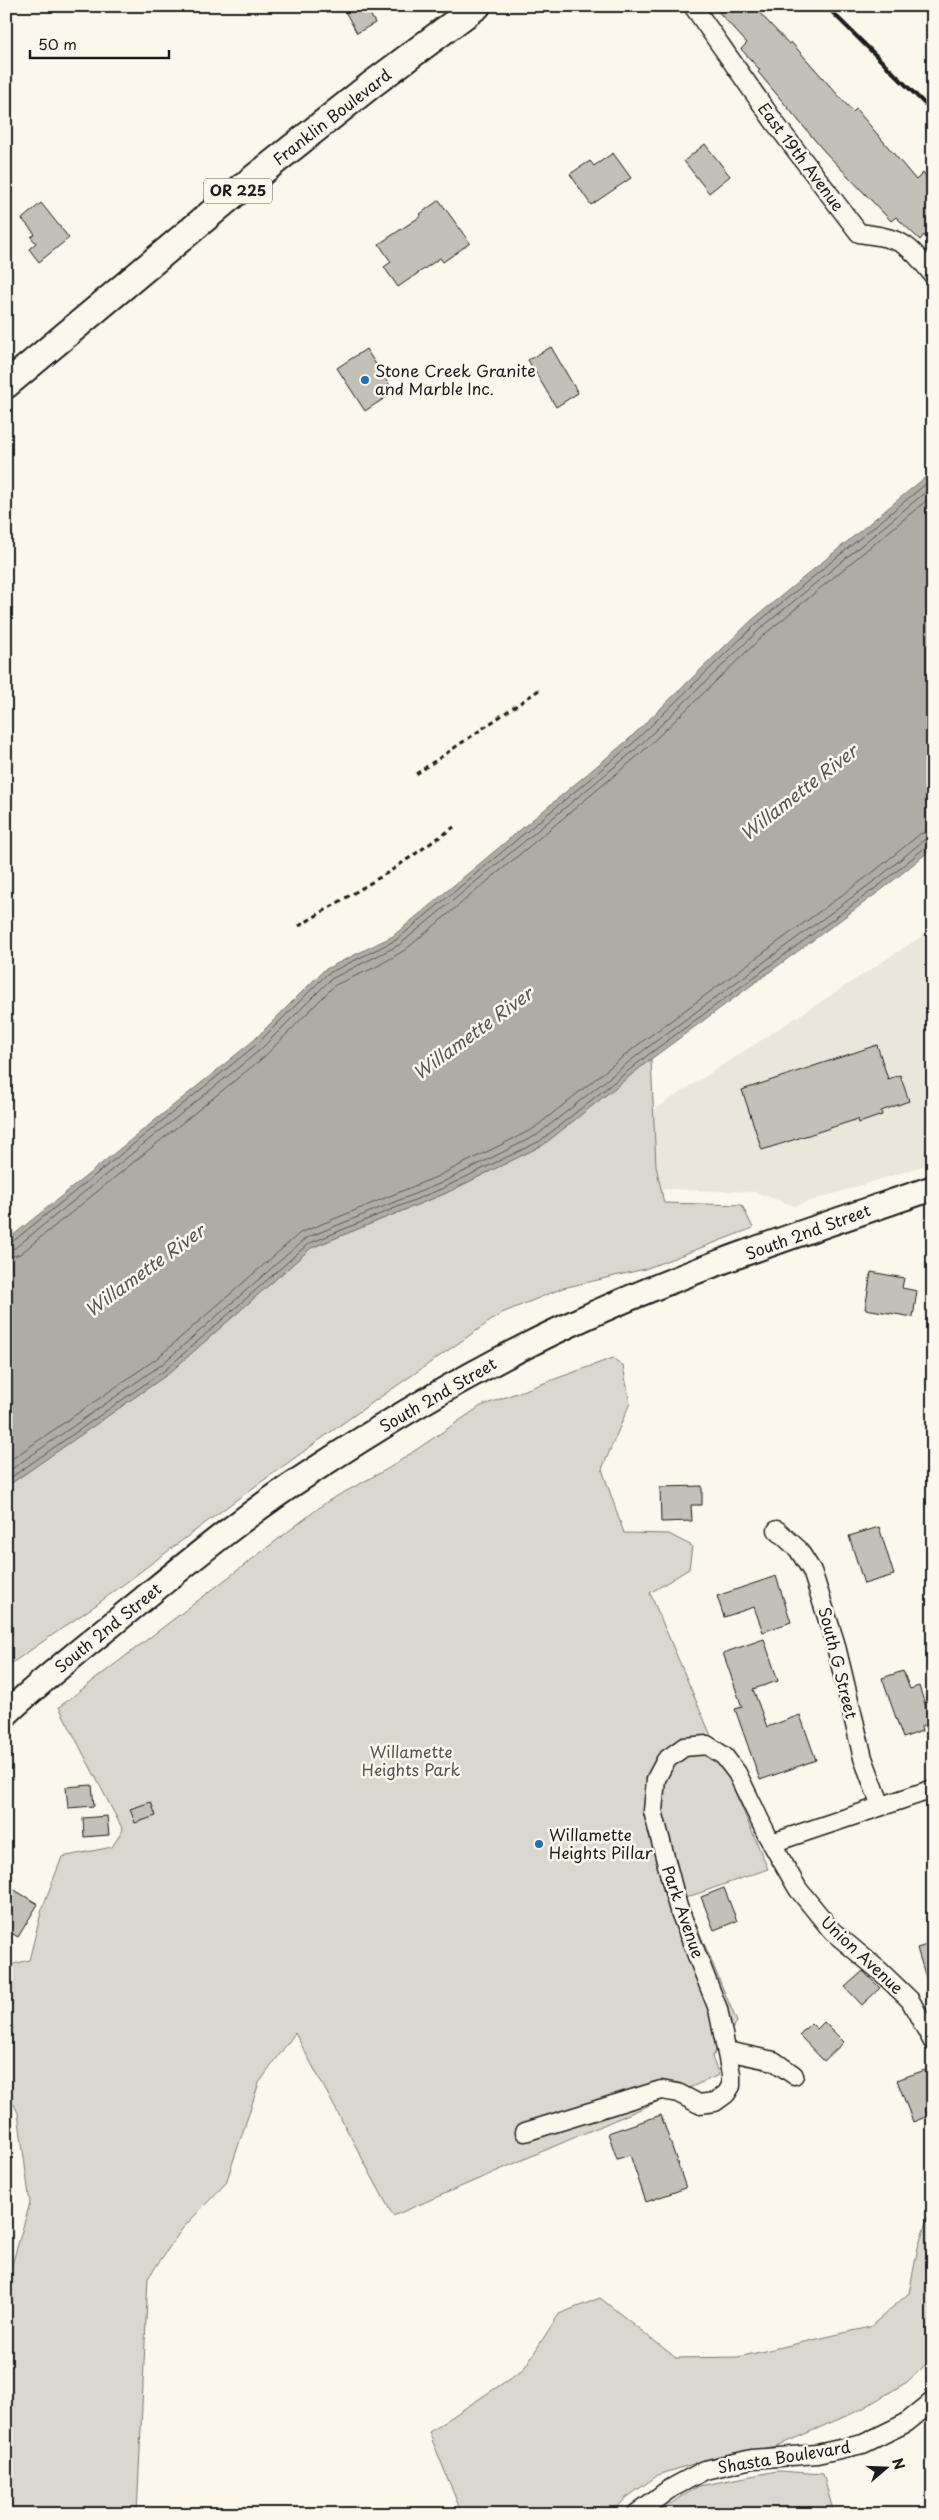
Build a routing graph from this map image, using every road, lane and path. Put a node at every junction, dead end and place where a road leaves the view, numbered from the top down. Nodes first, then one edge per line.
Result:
1 (477, 6) edge
2 (693, 6) edge
3 (933, 275) edge
4 (6, 385) edge
5 (539, 690) dead end
6 (416, 774) dead end
7 (454, 827) dead end
8 (298, 926) dead end
9 (933, 1188) edge
10 (777, 1530) dead end
11 (6, 1714) edge
12 (933, 1788) edge
13 (881, 1806) junction
14 (772, 1843) junction
15 (933, 2042) edge
16 (727, 2050) junction
17 (794, 2075) dead end
18 (525, 2132) dead end
19 (933, 2401) edge
20 (636, 2514) edge

1 - 4 main road, Franklin Boulevard / OR 225
2 - 3 street, East 19th Avenue
5 - 6 path
7 - 8 path
9 - 11 street, South 2nd Street
10 - 13 street, South G Street
12 - 13 street
13 - 14 street
14 - 15 street, Union Avenue
14 - 16 street, Park Avenue
16 - 17 street
16 - 18 street, Park Avenue
19 - 20 street, Shasta Boulevard

